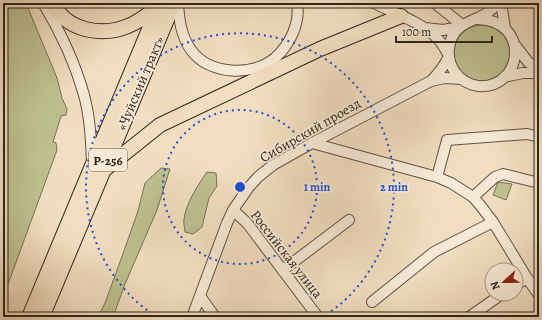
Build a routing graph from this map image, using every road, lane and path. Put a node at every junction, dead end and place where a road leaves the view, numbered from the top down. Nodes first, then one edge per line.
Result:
1 (43, 3) edge
2 (53, 3) edge
3 (174, 3) edge
4 (178, 3) edge
5 (297, 3) edge
6 (374, 3) edge
7 (434, 3) edge
8 (497, 3) edge
9 (502, 3) edge
10 (159, 5) edge
11 (402, 16) junction
12 (477, 19) junction
13 (461, 26) junction
14 (423, 28) junction
15 (504, 28) junction
16 (515, 45) junction
17 (449, 56) junction
18 (539, 71) edge
19 (504, 77) junction
20 (462, 80) junction
21 (431, 81) junction
22 (539, 137) edge
23 (312, 142) junction
24 (98, 168) junction
25 (437, 177) junction
26 (539, 183) edge
27 (473, 197) junction
28 (233, 210) junction
29 (349, 220) dead end
30 (493, 222) junction
31 (283, 270) junction
32 (527, 278) junction
33 (524, 280) edge
34 (539, 295) edge
35 (200, 296) junction
36 (372, 302) dead end
37 (491, 302) edge
38 (29, 317) edge
39 (42, 317) edge
40 (192, 317) edge
41 (215, 317) edge
42 (318, 317) edge
43 (469, 317) edge

1 - 24 street
2 - 10 highway
3 - 24 highway, «Чуйский тракт» / Р-256
4 - 5 street
6 - 11 street
7 - 13 street
8 - 12 street
9 - 15 street
10 - 24 highway, «Чуйский тракт» / Р-256
11 - 14 street
11 - 24 highway
12 - 13 street
12 - 15 street
13 - 14 street
13 - 17 street
14 - 17 street
15 - 16 street
16 - 18 street
16 - 19 street
17 - 20 street
17 - 21 street, Сибирский проезд
18 - 19 street
19 - 20 street
20 - 21 street, Сибирский проезд
21 - 23 street, Сибирский проезд
22 - 25 street
23 - 25 street
23 - 28 street, Сибирский проезд
24 - 38 highway, «Чуйский тракт» / Р-256
24 - 39 highway, «Чуйский тракт» / Р-256
25 - 27 street
26 - 27 street
27 - 30 street
28 - 31 street, Российская улица
28 - 35 street, Сибирский проезд
29 - 31 street
30 - 32 street
30 - 36 street
31 - 42 street, Российская улица
32 - 33 street
32 - 34 street
35 - 40 street, Сибирский проезд
35 - 41 street
37 - 43 street

